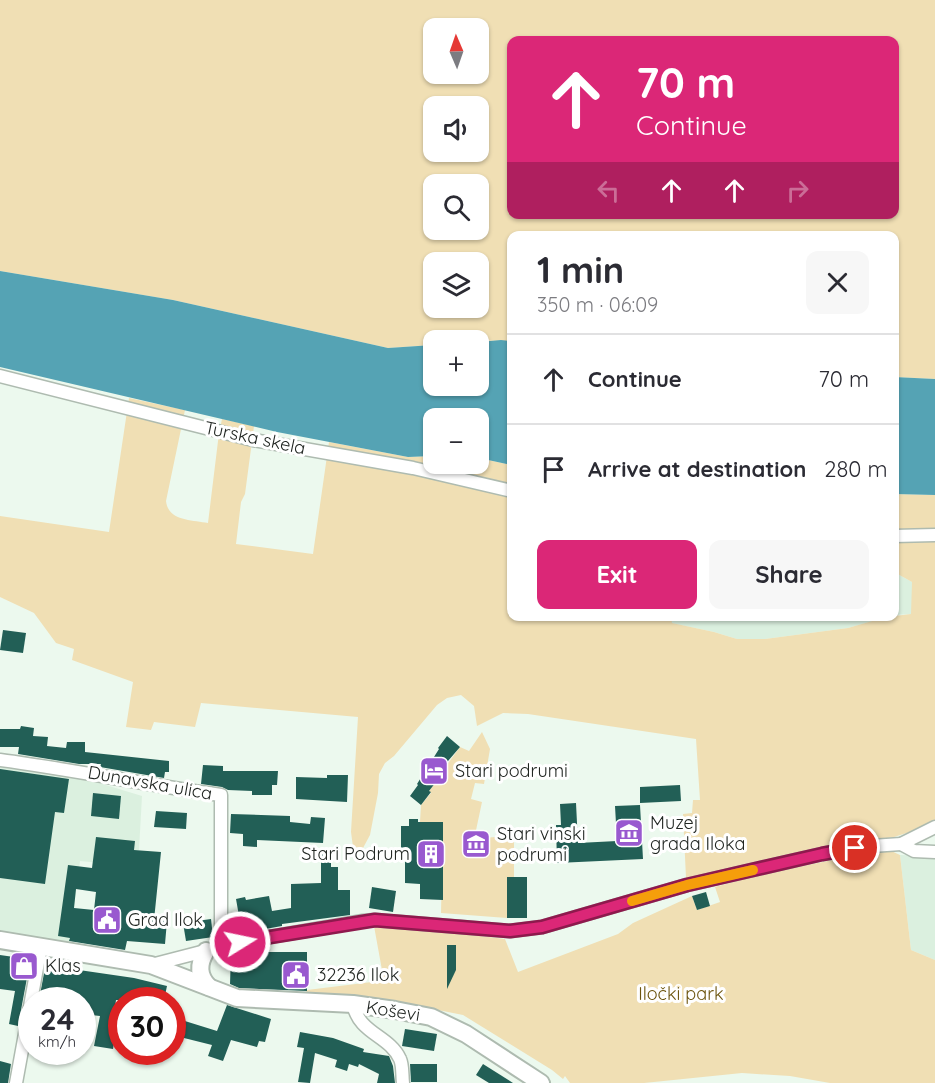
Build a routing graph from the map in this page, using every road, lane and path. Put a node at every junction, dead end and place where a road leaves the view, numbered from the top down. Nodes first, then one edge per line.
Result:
1 (0, 376) edge
2 (507, 490) edge
3 (935, 535) edge
4 (899, 536) edge
5 (0, 760) edge
6 (935, 828) edge
7 (901, 844) junction
8 (935, 852) edge
9 (0, 940) edge
10 (41, 946) junction
11 (213, 949) junction
12 (151, 965) junction
13 (209, 987) junction
14 (353, 1005) junction
15 (16, 1083) edge
16 (403, 1083) edge
17 (541, 1083) edge

1 - 2 street, Turska skela
3 - 4 street
5 - 11 street, Dunavska ulica
6 - 7 street
7 - 8 street
7 - 11 street
9 - 10 main road, Koševi
10 - 12 main road, Koševi
10 - 15 street
11 - 12 street
11 - 13 main road
12 - 13 main road, Koševi
13 - 14 main road, Koševi
14 - 16 street
14 - 17 main road, Koševi

